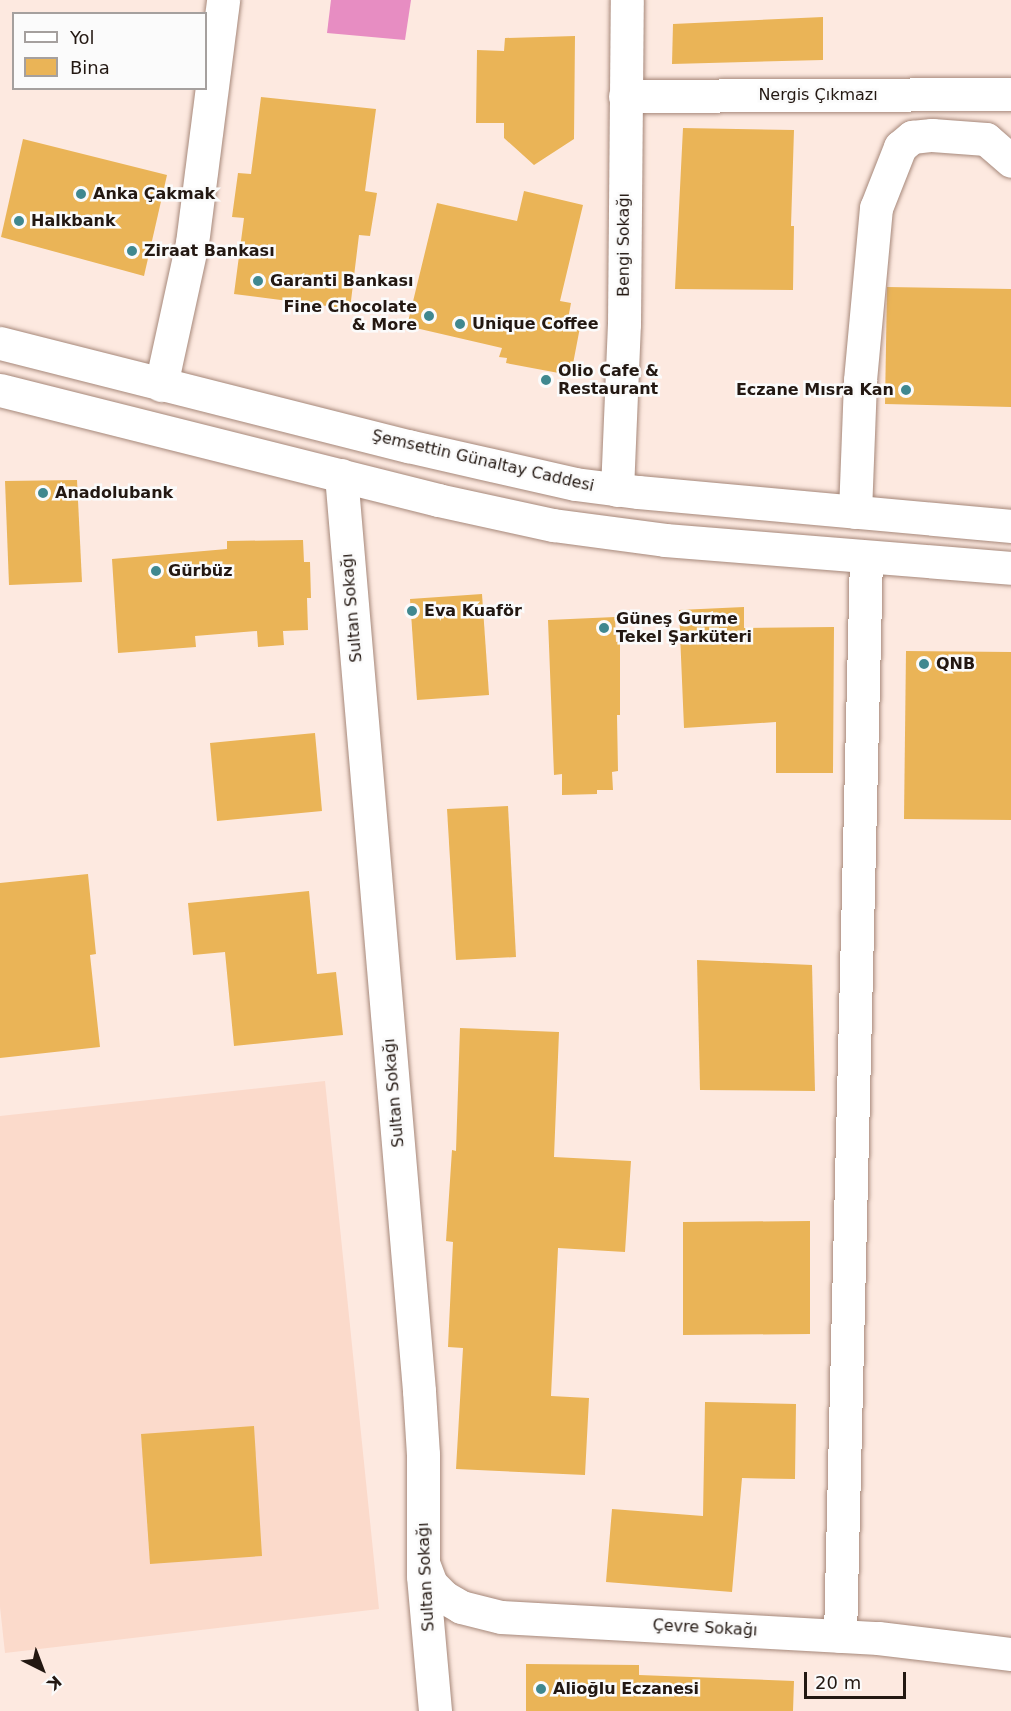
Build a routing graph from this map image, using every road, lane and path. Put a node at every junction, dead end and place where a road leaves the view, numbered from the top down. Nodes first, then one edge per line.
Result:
1 (223, 0) edge
2 (627, 0) edge
3 (1011, 94) edge
4 (625, 96) junction
5 (1011, 161) edge
6 (0, 342) edge
7 (161, 385) junction
8 (0, 390) edge
9 (341, 475) junction
10 (617, 490) junction
11 (855, 512) junction
12 (1011, 526) edge
13 (866, 558) junction
14 (1011, 568) edge
15 (423, 1563) junction
16 (501, 1617) junction
17 (840, 1636) junction
18 (1011, 1654) edge
19 (432, 1665) junction
20 (435, 1711) edge

1 - 7 street
2 - 4 street, Bengi Sokağı
3 - 4 street, Nergis Çıkmazı
4 - 10 street, Bengi Sokağı
5 - 11 street
6 - 7 street, Şemsettin Günaltay Caddesi
7 - 10 street, Şemsettin Günaltay Caddesi
8 - 9 street
9 - 13 street
9 - 15 street, Sultan Sokağı
10 - 11 street, Şemsettin Günaltay Caddesi
11 - 12 street, Şemsettin Günaltay Caddesi
13 - 14 street
13 - 17 street
15 - 16 street, Çevre Sokağı
15 - 19 street, Sultan Sokağı
16 - 17 street, Çevre Sokağı
16 - 19 street
17 - 18 street, Çevre Sokağı
19 - 20 street, Sultan Sokağı

